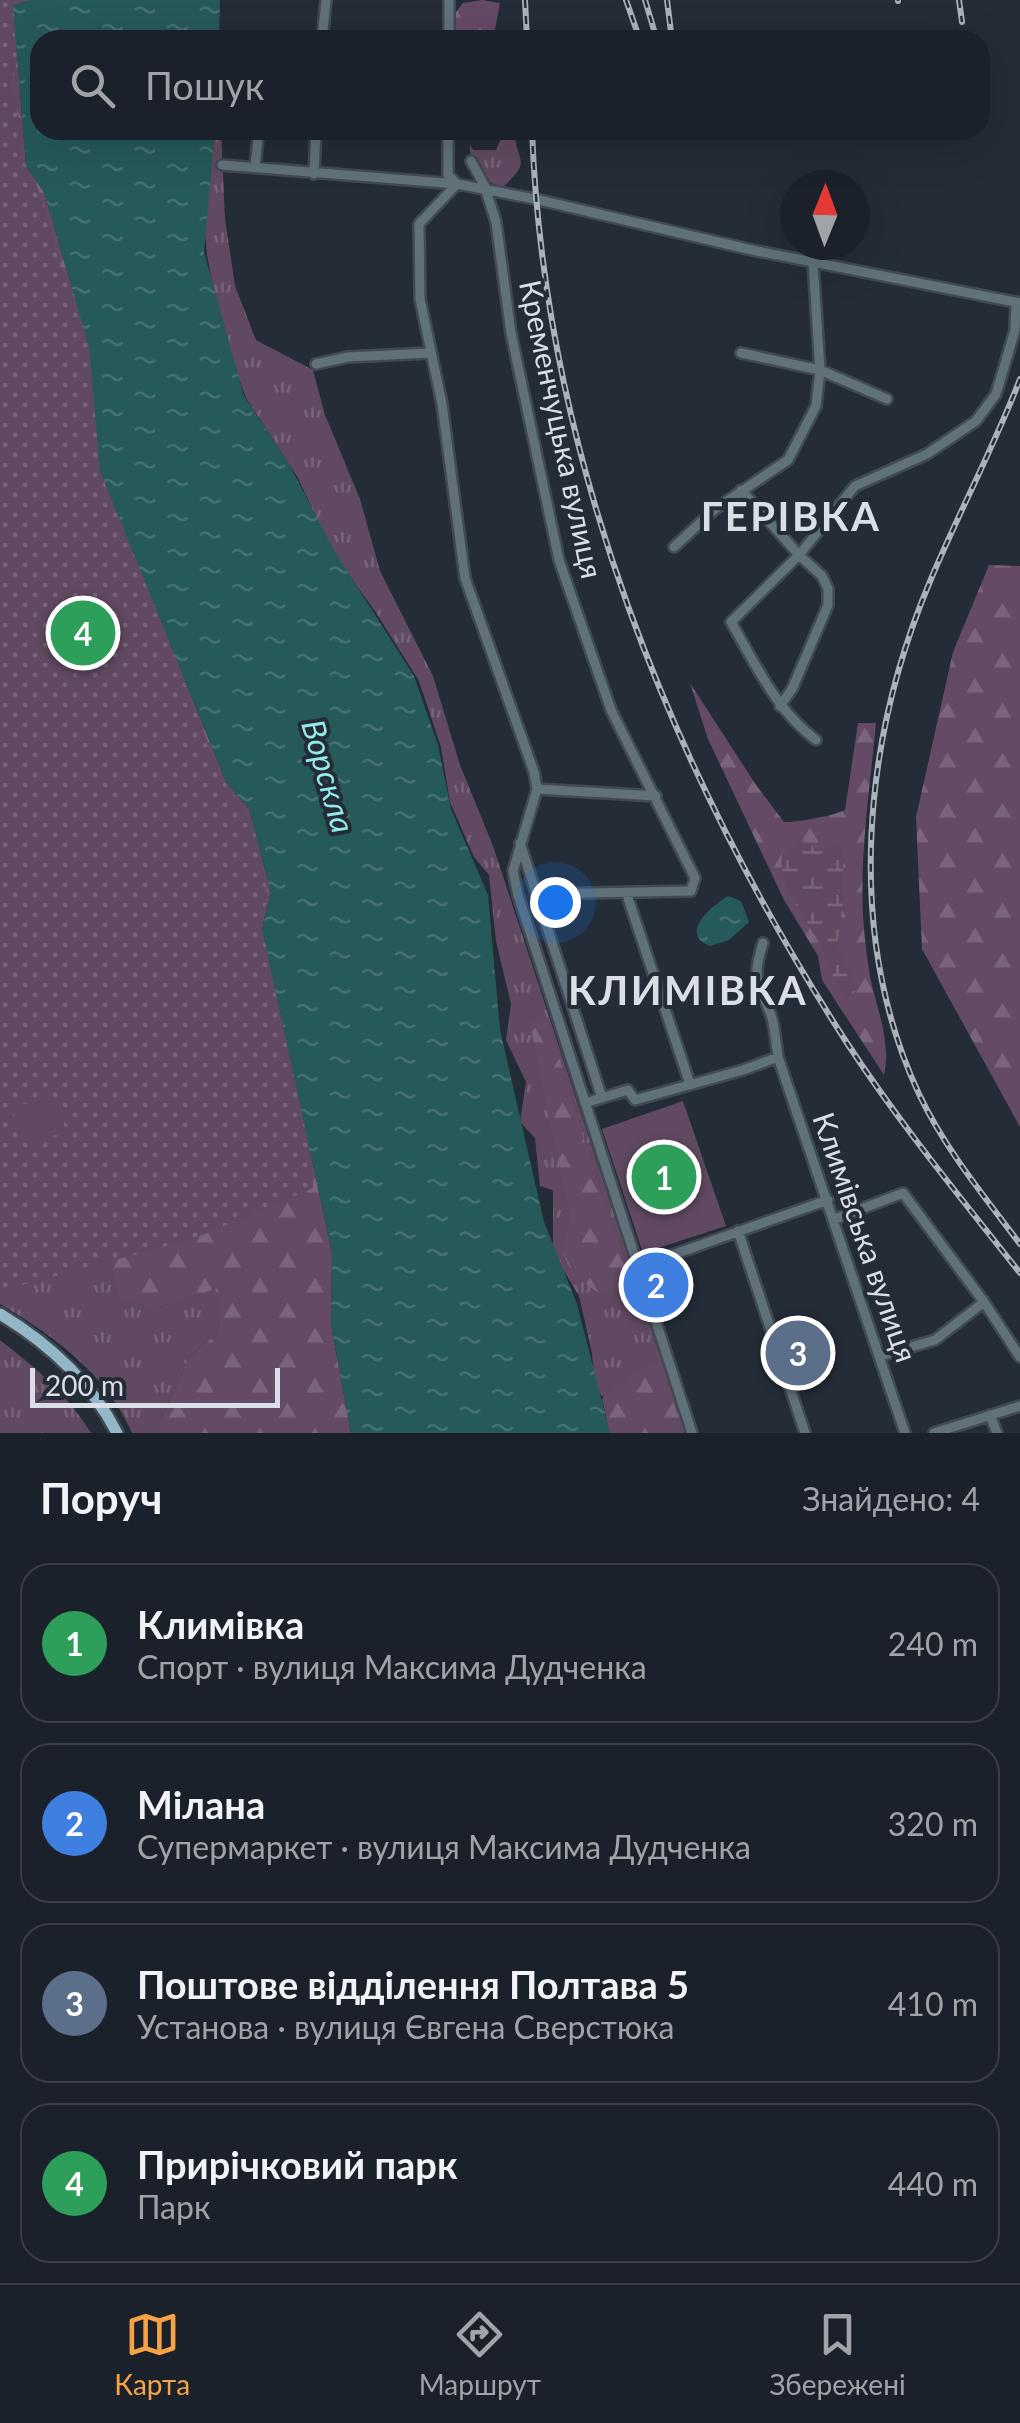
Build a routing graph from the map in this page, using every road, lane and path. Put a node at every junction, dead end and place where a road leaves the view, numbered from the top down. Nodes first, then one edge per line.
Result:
1 (326, 0) edge
2 (449, 0) edge
3 (323, 30) edge
4 (449, 30) edge
5 (258, 140) edge
6 (316, 140) edge
7 (448, 140) edge
8 (470, 160) dead end
9 (222, 165) dead end
10 (256, 166) junction
11 (314, 174) junction
12 (457, 184) junction
13 (487, 192) junction
14 (814, 262) junction
15 (1018, 302) edge
16 (430, 353) junction
17 (741, 353) dead end
18 (316, 364) dead end
19 (820, 370) junction
20 (887, 399) dead end
21 (741, 490) junction
22 (674, 547) dead end
23 (798, 555) junction
24 (780, 706) junction
25 (816, 740) dead end
26 (537, 789) junction
27 (656, 796) junction
28 (520, 843) junction
29 (626, 892) junction
30 (537, 894) junction
31 (762, 943) dead end
32 (778, 1057) junction
33 (690, 1084) junction
34 (602, 1098) junction
35 (586, 1103) junction
36 (828, 1200) junction
37 (835, 1219) junction
38 (738, 1231) junction
39 (638, 1267) junction
40 (984, 1302) junction
41 (0, 1314) edge
42 (880, 1356) junction
43 (1020, 1357) edge
44 (1020, 1406) edge
45 (990, 1414) junction
46 (117, 1433) edge
47 (692, 1433) edge
48 (805, 1433) edge
49 (905, 1433) edge
50 (934, 1433) edge
51 (996, 1433) edge

1 - 3 street
2 - 4 street
5 - 10 street
6 - 11 street
7 - 12 street
8 - 13 street, Кременчуцька вулиця
9 - 10 street
10 - 11 street
11 - 12 street
12 - 13 street
12 - 16 street
13 - 14 street
13 - 27 street, Кременчуцька вулиця
14 - 15 street
14 - 19 street
15 - 23 street
16 - 18 street
16 - 26 street
17 - 19 street
19 - 20 street
19 - 21 street
21 - 22 street
21 - 23 street
23 - 24 street
23 - 24 street
24 - 25 street
26 - 27 street
26 - 28 street
27 - 29 street, Кременчуцька вулиця
28 - 30 street
28 - 35 street
29 - 30 street
29 - 33 street
30 - 34 street
31 - 32 street
32 - 33 street
32 - 36 street, Климівська вулиця
33 - 34 street
34 - 35 street
35 - 39 street
36 - 37 street, Климівська вулиця
36 - 38 street
37 - 40 street
37 - 42 street, Климівська вулиця
38 - 39 street
38 - 48 street
39 - 47 street
40 - 42 street
40 - 43 street
41 - 46 main road
42 - 49 street, Климівська вулиця
44 - 45 street
45 - 50 street
45 - 51 street

